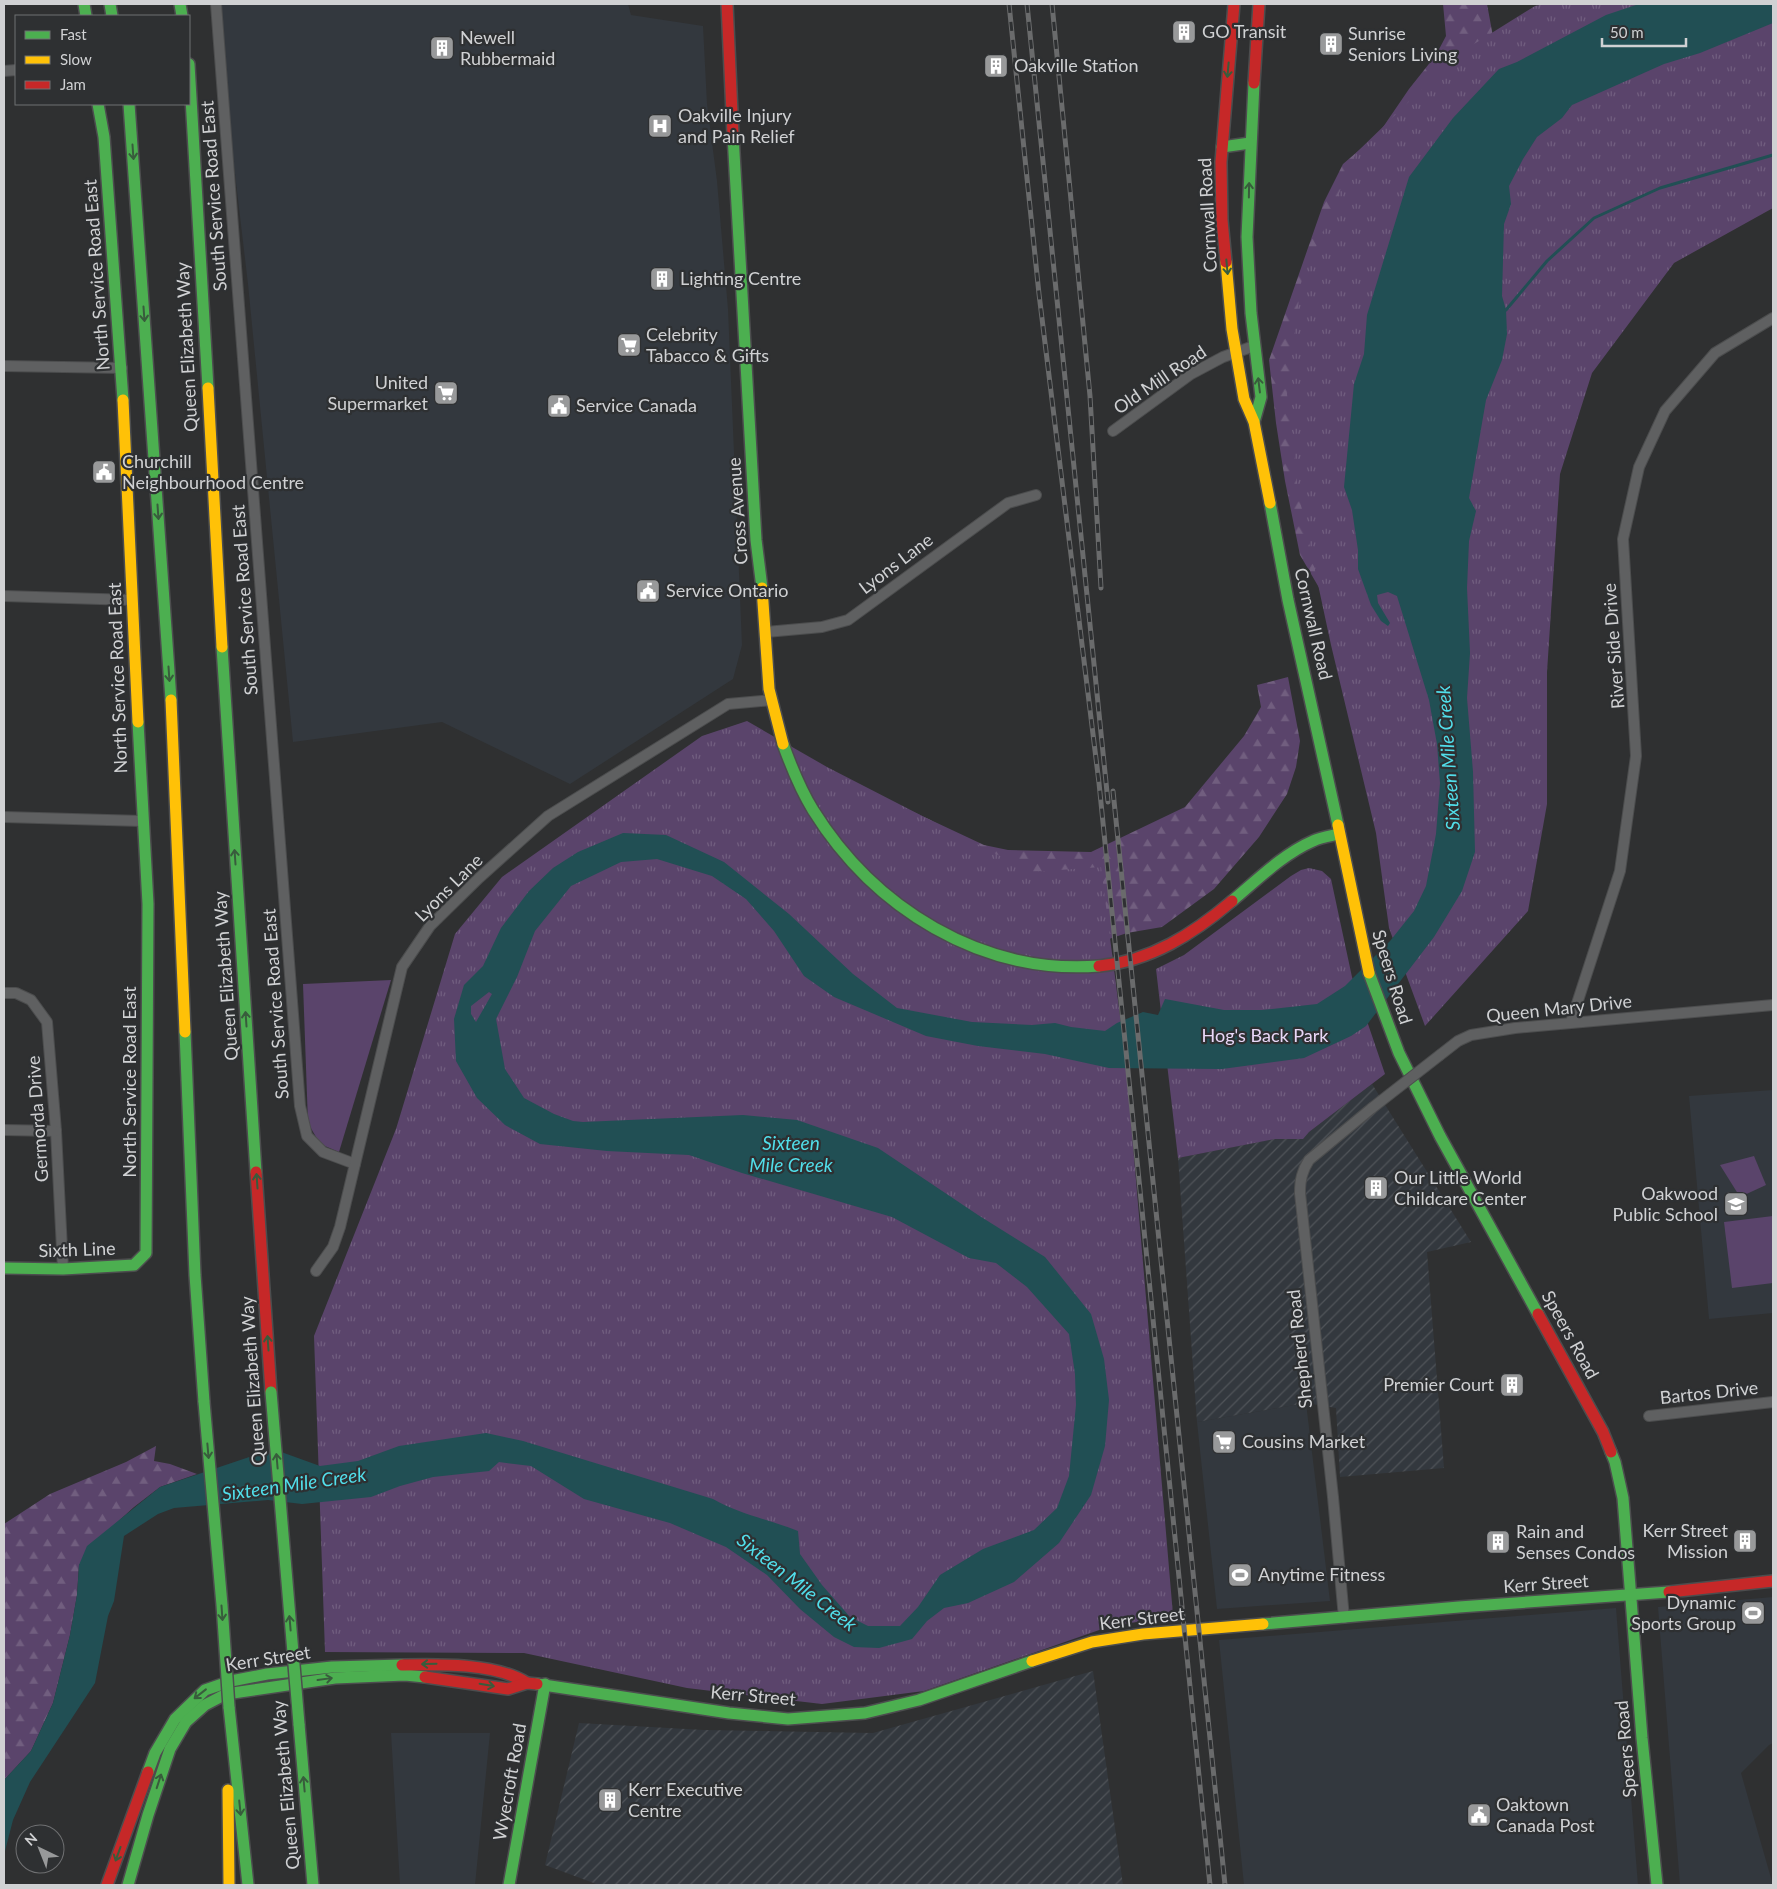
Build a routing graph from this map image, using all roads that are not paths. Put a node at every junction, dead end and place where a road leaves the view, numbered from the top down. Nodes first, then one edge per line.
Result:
1 (216, 4) edge
2 (727, 4) edge
3 (1234, 4) edge
4 (1259, 4) edge
5 (190, 81) edge
6 (98, 105) edge
7 (129, 105) edge
8 (1250, 143) junction
9 (1222, 147) junction
10 (1773, 318) edge
11 (1254, 346) junction
12 (1236, 353) junction
13 (4, 366) edge
14 (122, 368) junction
15 (1254, 422) junction
16 (1113, 431) dead end
17 (1036, 495) dead end
18 (4, 596) edge
19 (132, 600) junction
20 (766, 632) junction
21 (772, 700) junction
22 (4, 818) edge
23 (142, 821) junction
24 (1340, 834) junction
25 (4, 992) edge
26 (1773, 1005) edge
27 (1571, 1022) junction
28 (1372, 1108) joint
29 (4, 1130) edge
30 (56, 1131) junction
31 (355, 1164) junction
32 (146, 1253) joint
33 (4, 1268) edge
34 (62, 1269) junction
35 (316, 1271) dead end
36 (1773, 1402) edge
37 (1649, 1416) dead end
38 (1773, 1581) edge
39 (1632, 1596) junction
40 (1344, 1618) junction
41 (527, 1683) junction
42 (545, 1684) junction
43 (228, 1707) junction
44 (307, 1816) junction
45 (107, 1885) edge
46 (128, 1885) edge
47 (229, 1885) edge
48 (248, 1885) edge
49 (313, 1885) edge
50 (319, 1885) edge
51 (509, 1885) edge
52 (1658, 1885) edge

1 - 31 street, South Service Road East
2 - 20 main road, Cross Avenue
3 -> 9 main road, Cornwall Road
4 - 8 main road, Cornwall Road
44 -> 5 main road, Queen Elizabeth Way, bridge
6 - 14 main road, North Service Road East
7 -> 43 main road, bridge
8 - 9 main road
11 -> 8 main road, Cornwall Road
9 -> 12 main road, Cornwall Road
10 - 27 street, River Side Drive
11 - 12 street, Old Mill Road
15 -> 11 main road, Cornwall Road
12 - 15 main road, Cornwall Road
12 - 16 street, Old Mill Road
13 - 14 street
14 - 19 main road, North Service Road East
15 - 24 main road, Cornwall Road
17 - 20 street, Lyons Lane
18 - 19 street
19 - 23 main road, North Service Road East
20 - 21 main road, Cross Avenue
21 - 24 main road, Cross Avenue
21 - 31 street, Lyons Lane
22 - 23 street
23 - 32 main road, North Service Road East
24 - 39 main road, Speers Road
25 - 30 street, Germorda Drive
26 - 27 street, Queen Mary Drive
27 - 28 street, Queen Mary Drive, bridge
28 - 40 street, Shepherd Road
29 - 30 street
30 - 34 street, Germorda Drive
31 - 35 street, Lyons Lane
32 - 34 main road, Sixth Line
33 - 34 main road, Sixth Line
36 - 37 street, Bartos Drive
38 - 39 main road, Kerr Street
39 - 40 main road, Kerr Street
39 - 52 main road, Speers Road
40 - 42 main road, Kerr Street
41 - 42 main road, Kerr Street
41 -> 45 main road, Kerr Street
46 -> 41 main road, Kerr Street
42 - 51 main road, Wyecroft Road
43 - 47 main road
43 -> 48 main road
44 - 49 main road, Queen Elizabeth Way
44 - 50 main road

